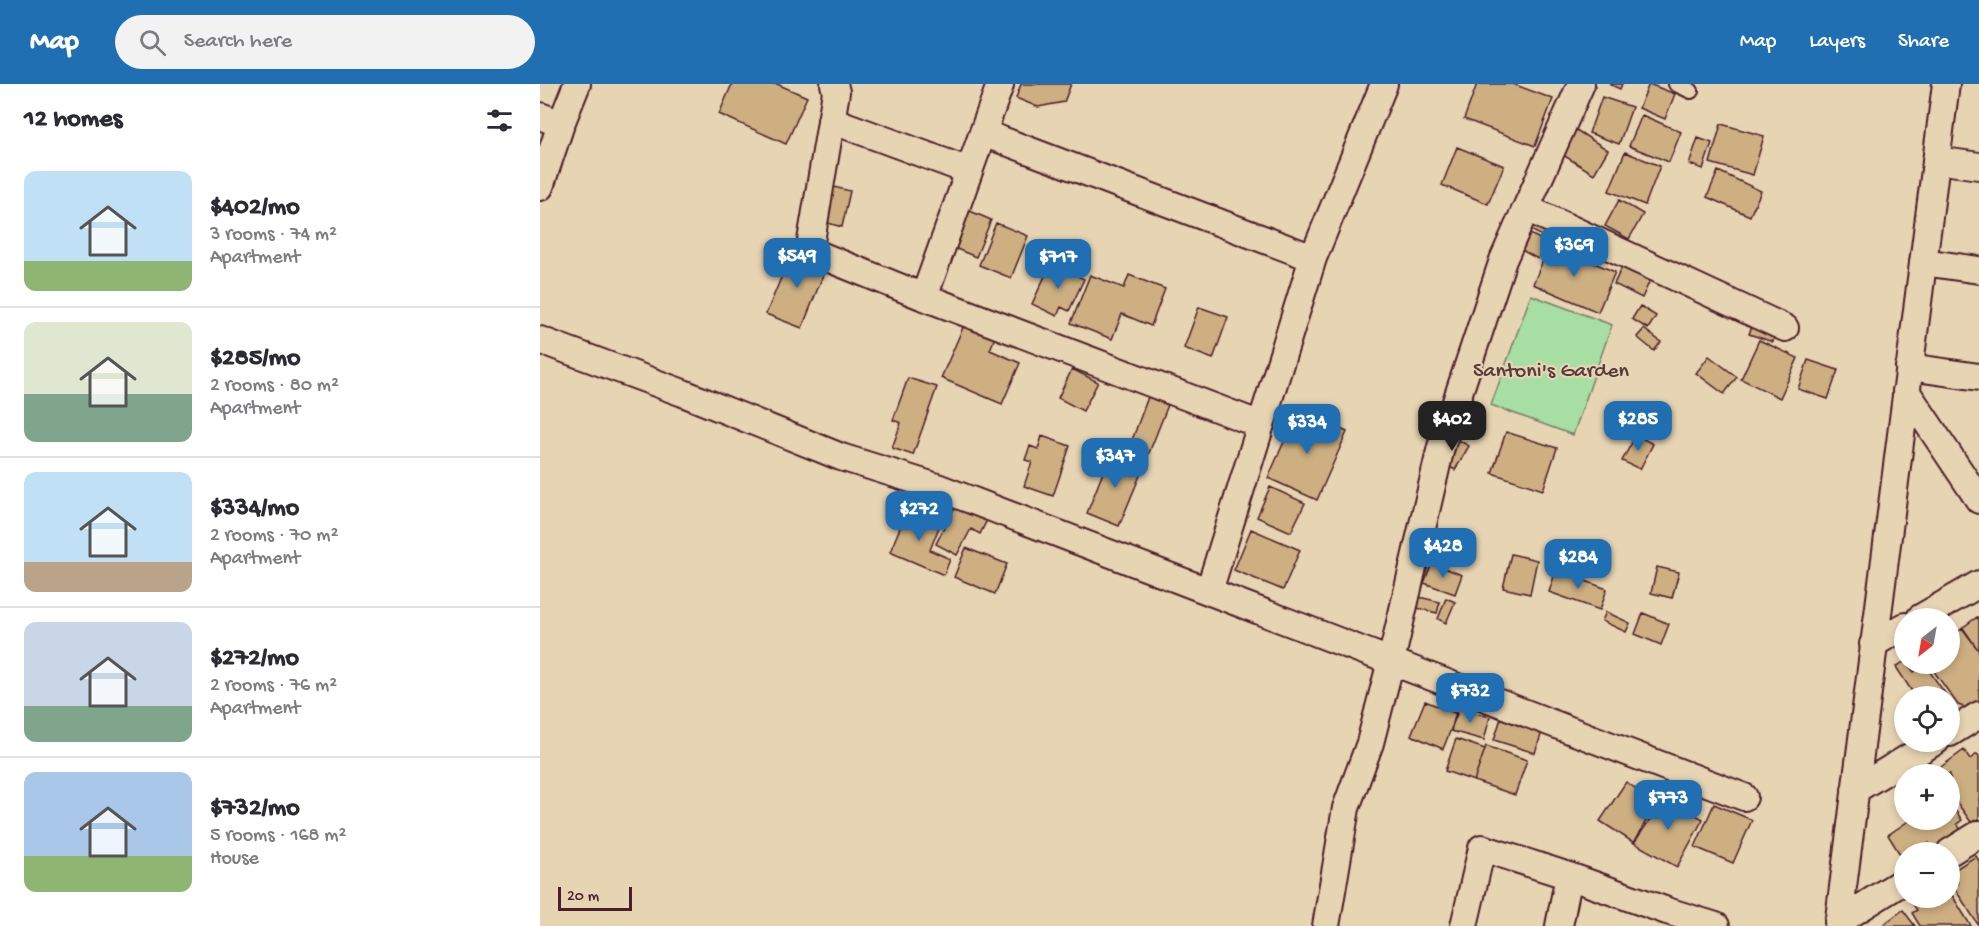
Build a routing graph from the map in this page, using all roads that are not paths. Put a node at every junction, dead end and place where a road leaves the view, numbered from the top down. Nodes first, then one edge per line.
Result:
1 (577, 84) edge
2 (834, 84) edge
3 (1384, 84) edge
4 (1581, 84) edge
5 (1676, 84) edge
6 (1946, 84) edge
7 (1000, 85) edge
8 (1691, 91) dead end
9 (550, 120) edge
10 (831, 120) junction
11 (982, 133) junction
12 (1936, 160) junction
13 (1979, 166) edge
14 (969, 171) junction
15 (540, 187) edge
16 (1526, 208) junction
17 (1313, 258) junction
18 (1923, 262) junction
19 (1979, 270) edge
20 (924, 297) junction
21 (1785, 328) dead end
22 (540, 340) edge
23 (1979, 377) edge
24 (1907, 379) junction
25 (1261, 425) junction
26 (1979, 500) edge
27 (1979, 584) edge
28 (1209, 591) junction
29 (1937, 608) edge
30 (1894, 632) edge
31 (1874, 644) junction
32 (1391, 661) junction
33 (1979, 715) edge
34 (1960, 727) edge
35 (1918, 752) edge
36 (1855, 790) junction
37 (1744, 797) dead end
38 (1979, 834) edge
39 (1960, 846) edge
40 (1569, 876) junction
41 (1894, 887) edge
42 (1665, 919) edge
43 (1838, 924) edge
44 (1326, 926) edge
45 (1464, 926) edge
46 (1559, 926) edge
47 (1716, 926) edge

1 - 9 street
2 - 10 street
3 - 17 street
4 - 16 street
5 - 8 lane
6 - 12 street
7 - 11 street
9 - 15 street
10 - 14 street
10 - 20 street
11 - 14 street
11 - 17 street
12 - 13 street
12 - 18 street
14 - 20 street
16 - 21 street
16 - 32 street
17 - 25 street
18 - 19 street
18 - 24 street
20 - 25 street
22 - 28 street
23 - 24 street
24 - 26 street
24 - 31 street
25 - 28 street
27 - 29 street
28 - 32 street
30 - 31 street
31 - 36 street
32 - 37 street
32 - 44 street
33 - 34 street
35 - 36 street
36 - 43 street
38 - 39 street
40 - 42 street
40 - 45 street
40 - 46 street
41 - 43 street
42 - 47 street

